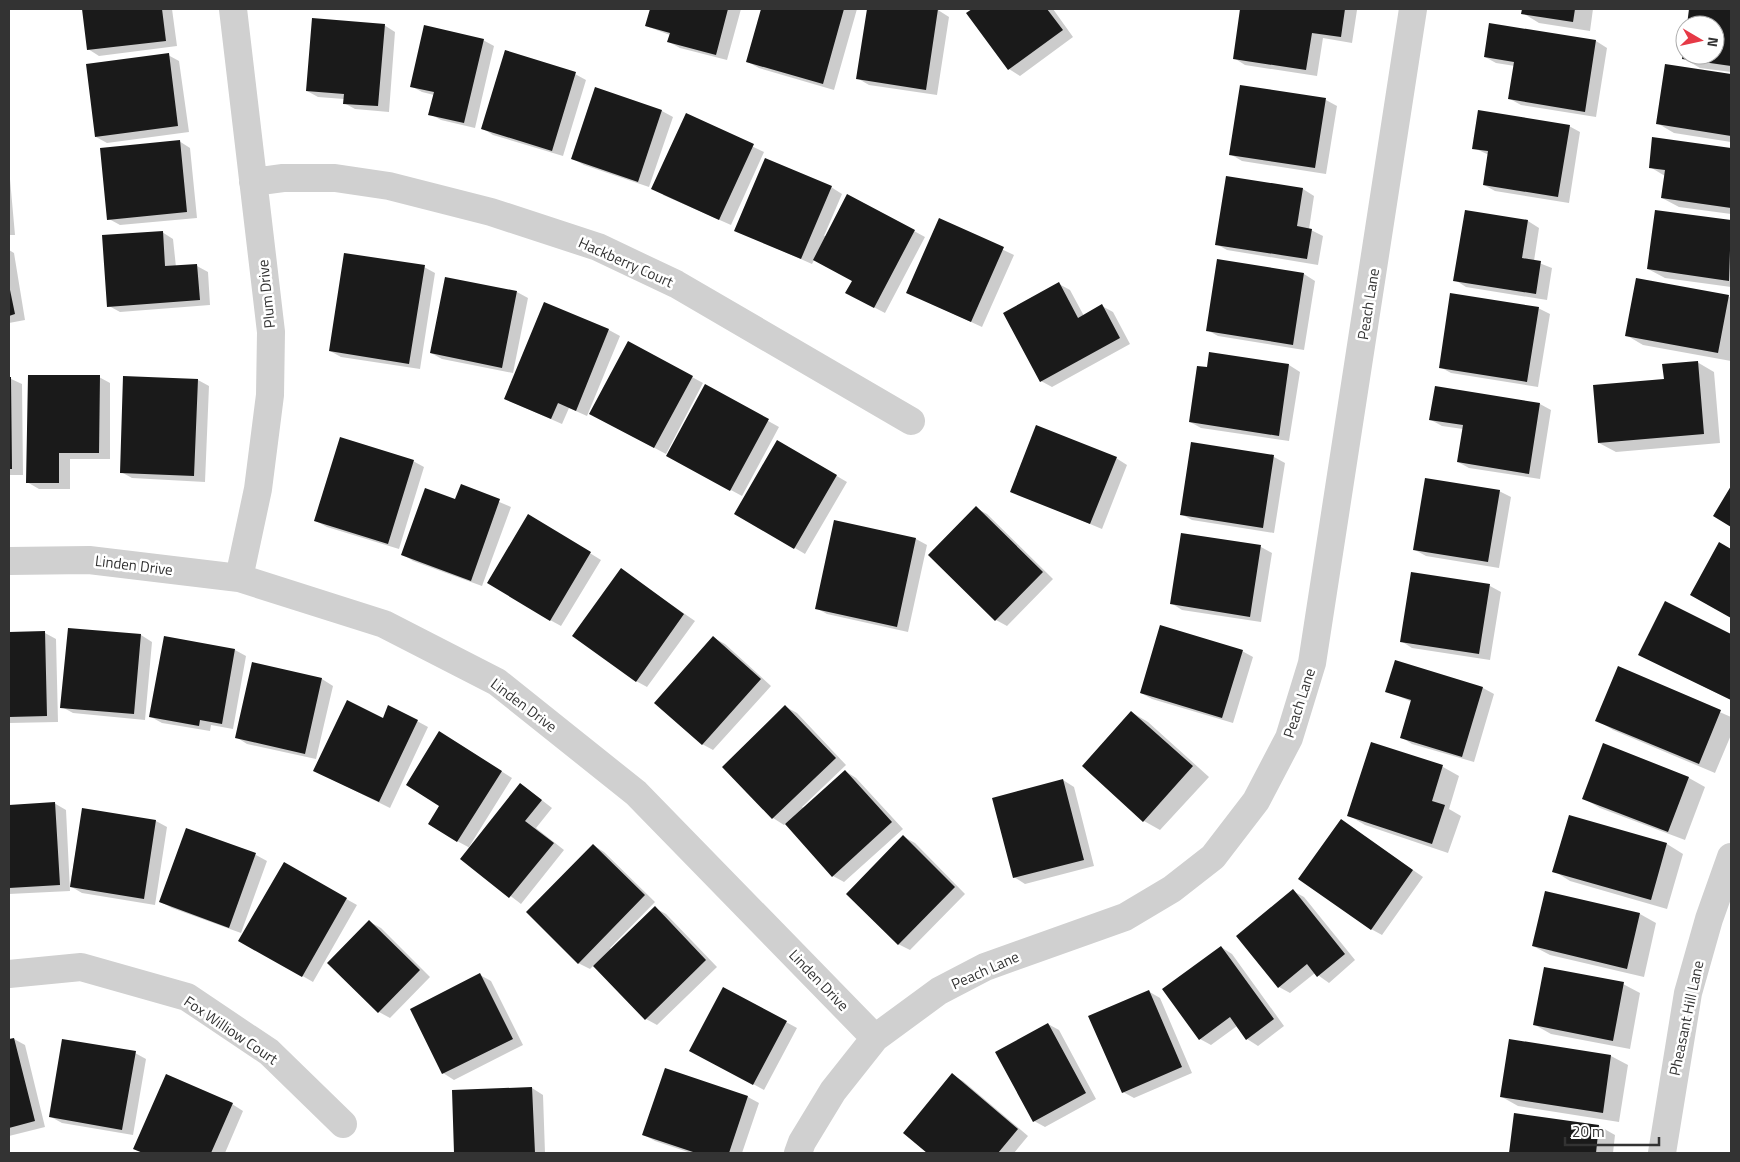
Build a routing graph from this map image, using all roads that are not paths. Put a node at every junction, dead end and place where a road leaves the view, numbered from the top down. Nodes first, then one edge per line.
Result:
1 (233, 9) edge
2 (1413, 9) edge
3 (253, 182) junction
4 (911, 421) dead end
5 (9, 561) edge
6 (239, 578) junction
7 (1731, 857) edge
8 (9, 974) edge
9 (875, 1038) junction
10 (343, 1124) dead end
11 (798, 1153) edge
12 (1662, 1153) edge

1 - 3 street, Plum Drive
2 - 9 street, Peach Lane
3 - 4 street, Hackberry Court
3 - 6 street, Plum Drive
5 - 6 street, Linden Drive
6 - 9 street, Linden Drive
7 - 12 street, Pheasant Hill Lane
8 - 10 street, Fox Williow Court
9 - 11 street, Peach Lane

